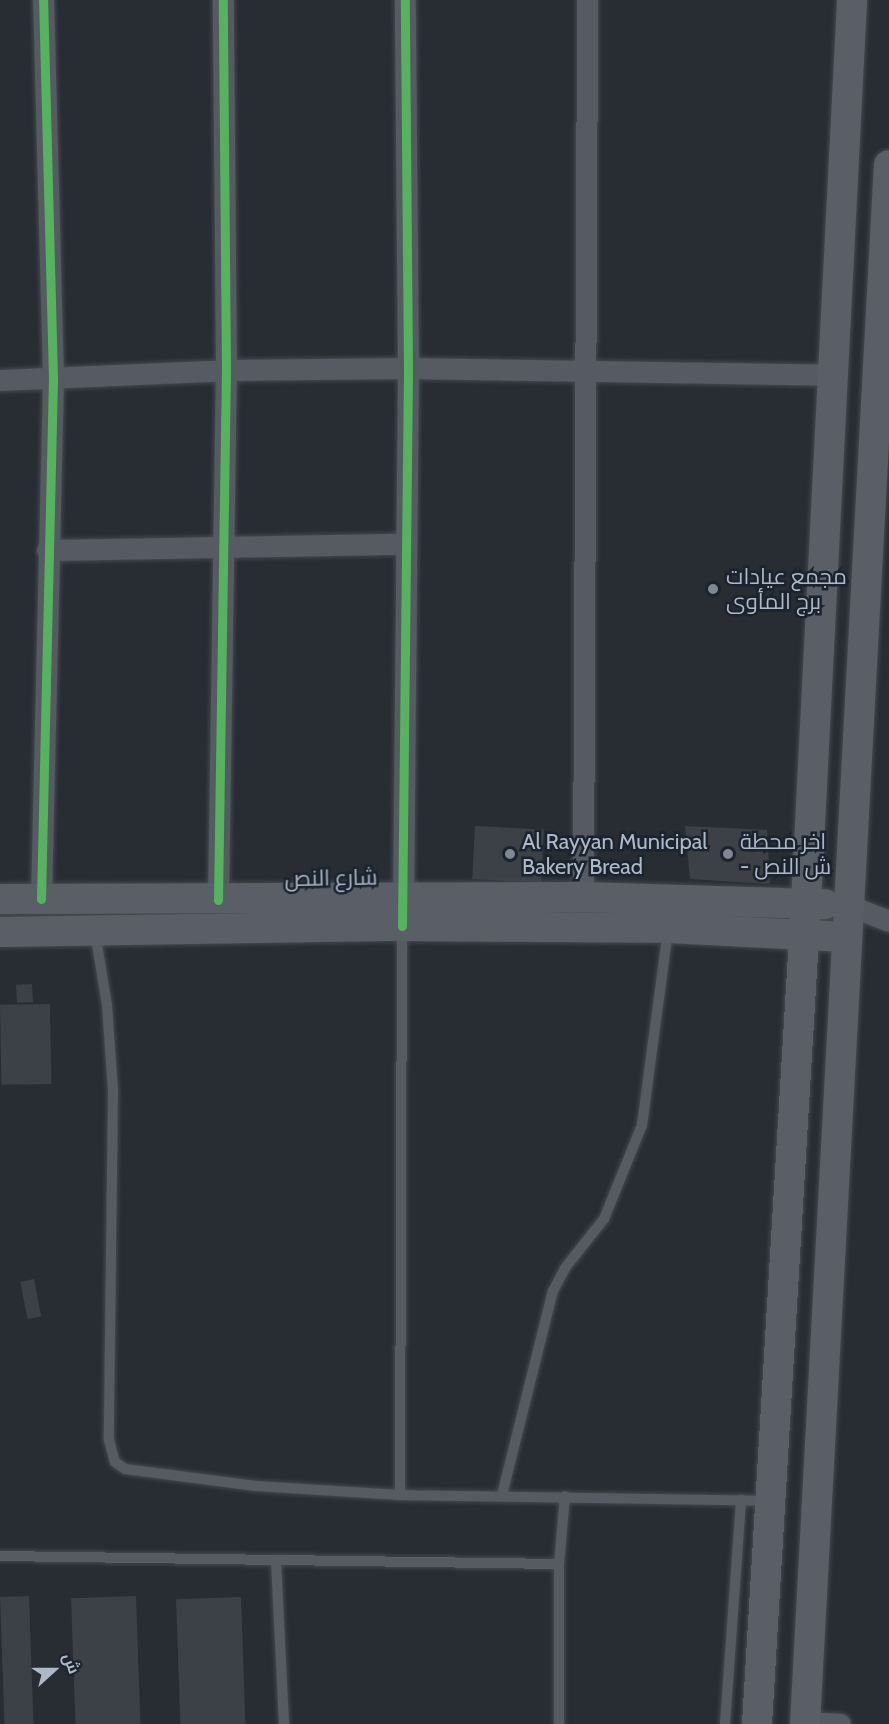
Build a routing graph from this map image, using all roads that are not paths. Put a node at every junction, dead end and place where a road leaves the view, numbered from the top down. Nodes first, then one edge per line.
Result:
1 (44, 0) edge
2 (223, 0) edge
3 (405, 0) edge
4 (587, 0) edge
5 (852, 0) edge
6 (889, 165) edge
7 (408, 368) junction
8 (226, 370) junction
9 (587, 371) junction
10 (833, 375) junction
11 (52, 378) junction
12 (0, 380) edge
13 (405, 544) junction
14 (225, 548) junction
15 (47, 550) junction
16 (404, 897) junction
17 (583, 897) junction
18 (0, 899) edge
19 (40, 900) junction
20 (218, 900) junction
21 (806, 903) junction
22 (848, 905) junction
23 (886, 921) edge
24 (402, 926) junction
25 (669, 928) junction
26 (95, 931) junction
27 (0, 932) edge
28 (804, 935) junction
29 (846, 937) junction
30 (400, 1495) junction
31 (502, 1495) junction
32 (565, 1496) junction
33 (741, 1500) junction
34 (770, 1501) junction
35 (0, 1556) edge
36 (276, 1560) junction
37 (559, 1564) junction
38 (805, 1723) edge
39 (284, 1724) edge
40 (559, 1724) edge
41 (725, 1724) edge
42 (757, 1724) edge
43 (840, 1724) edge

1 - 11 street
2 - 8 street
3 - 7 street
4 - 9 street
5 - 10 main road
6 - 22 main road
7 - 8 street
7 - 9 street
7 - 13 street
8 - 11 street
8 - 14 street
9 - 10 street
9 - 17 street
10 - 21 main road
11 - 12 street
11 - 15 street
13 - 14 street
13 - 16 street
14 - 15 street
14 - 20 street
15 - 19 street
16 - 17 main road, شارع النص
16 - 20 main road, شارع النص
16 - 24 street
17 - 21 main road, شارع النص
18 - 19 main road, شارع النص
19 - 20 main road, شارع النص
21 - 22 main road, شارع النص
21 - 28 main road
22 - 23 street
22 - 29 main road
23 - 29 street
24 - 25 main road
24 - 26 main road
24 - 30 lane
25 - 28 main road
25 - 31 lane
26 - 27 main road
26 - 30 lane
28 - 29 main road
28 - 34 main road
29 - 38 main road
30 - 31 lane
31 - 32 lane
32 - 33 lane
32 - 37 lane
33 - 34 lane
33 - 41 lane
34 - 42 main road
35 - 36 lane
36 - 37 lane
36 - 39 lane
37 - 40 lane
38 - 43 street

